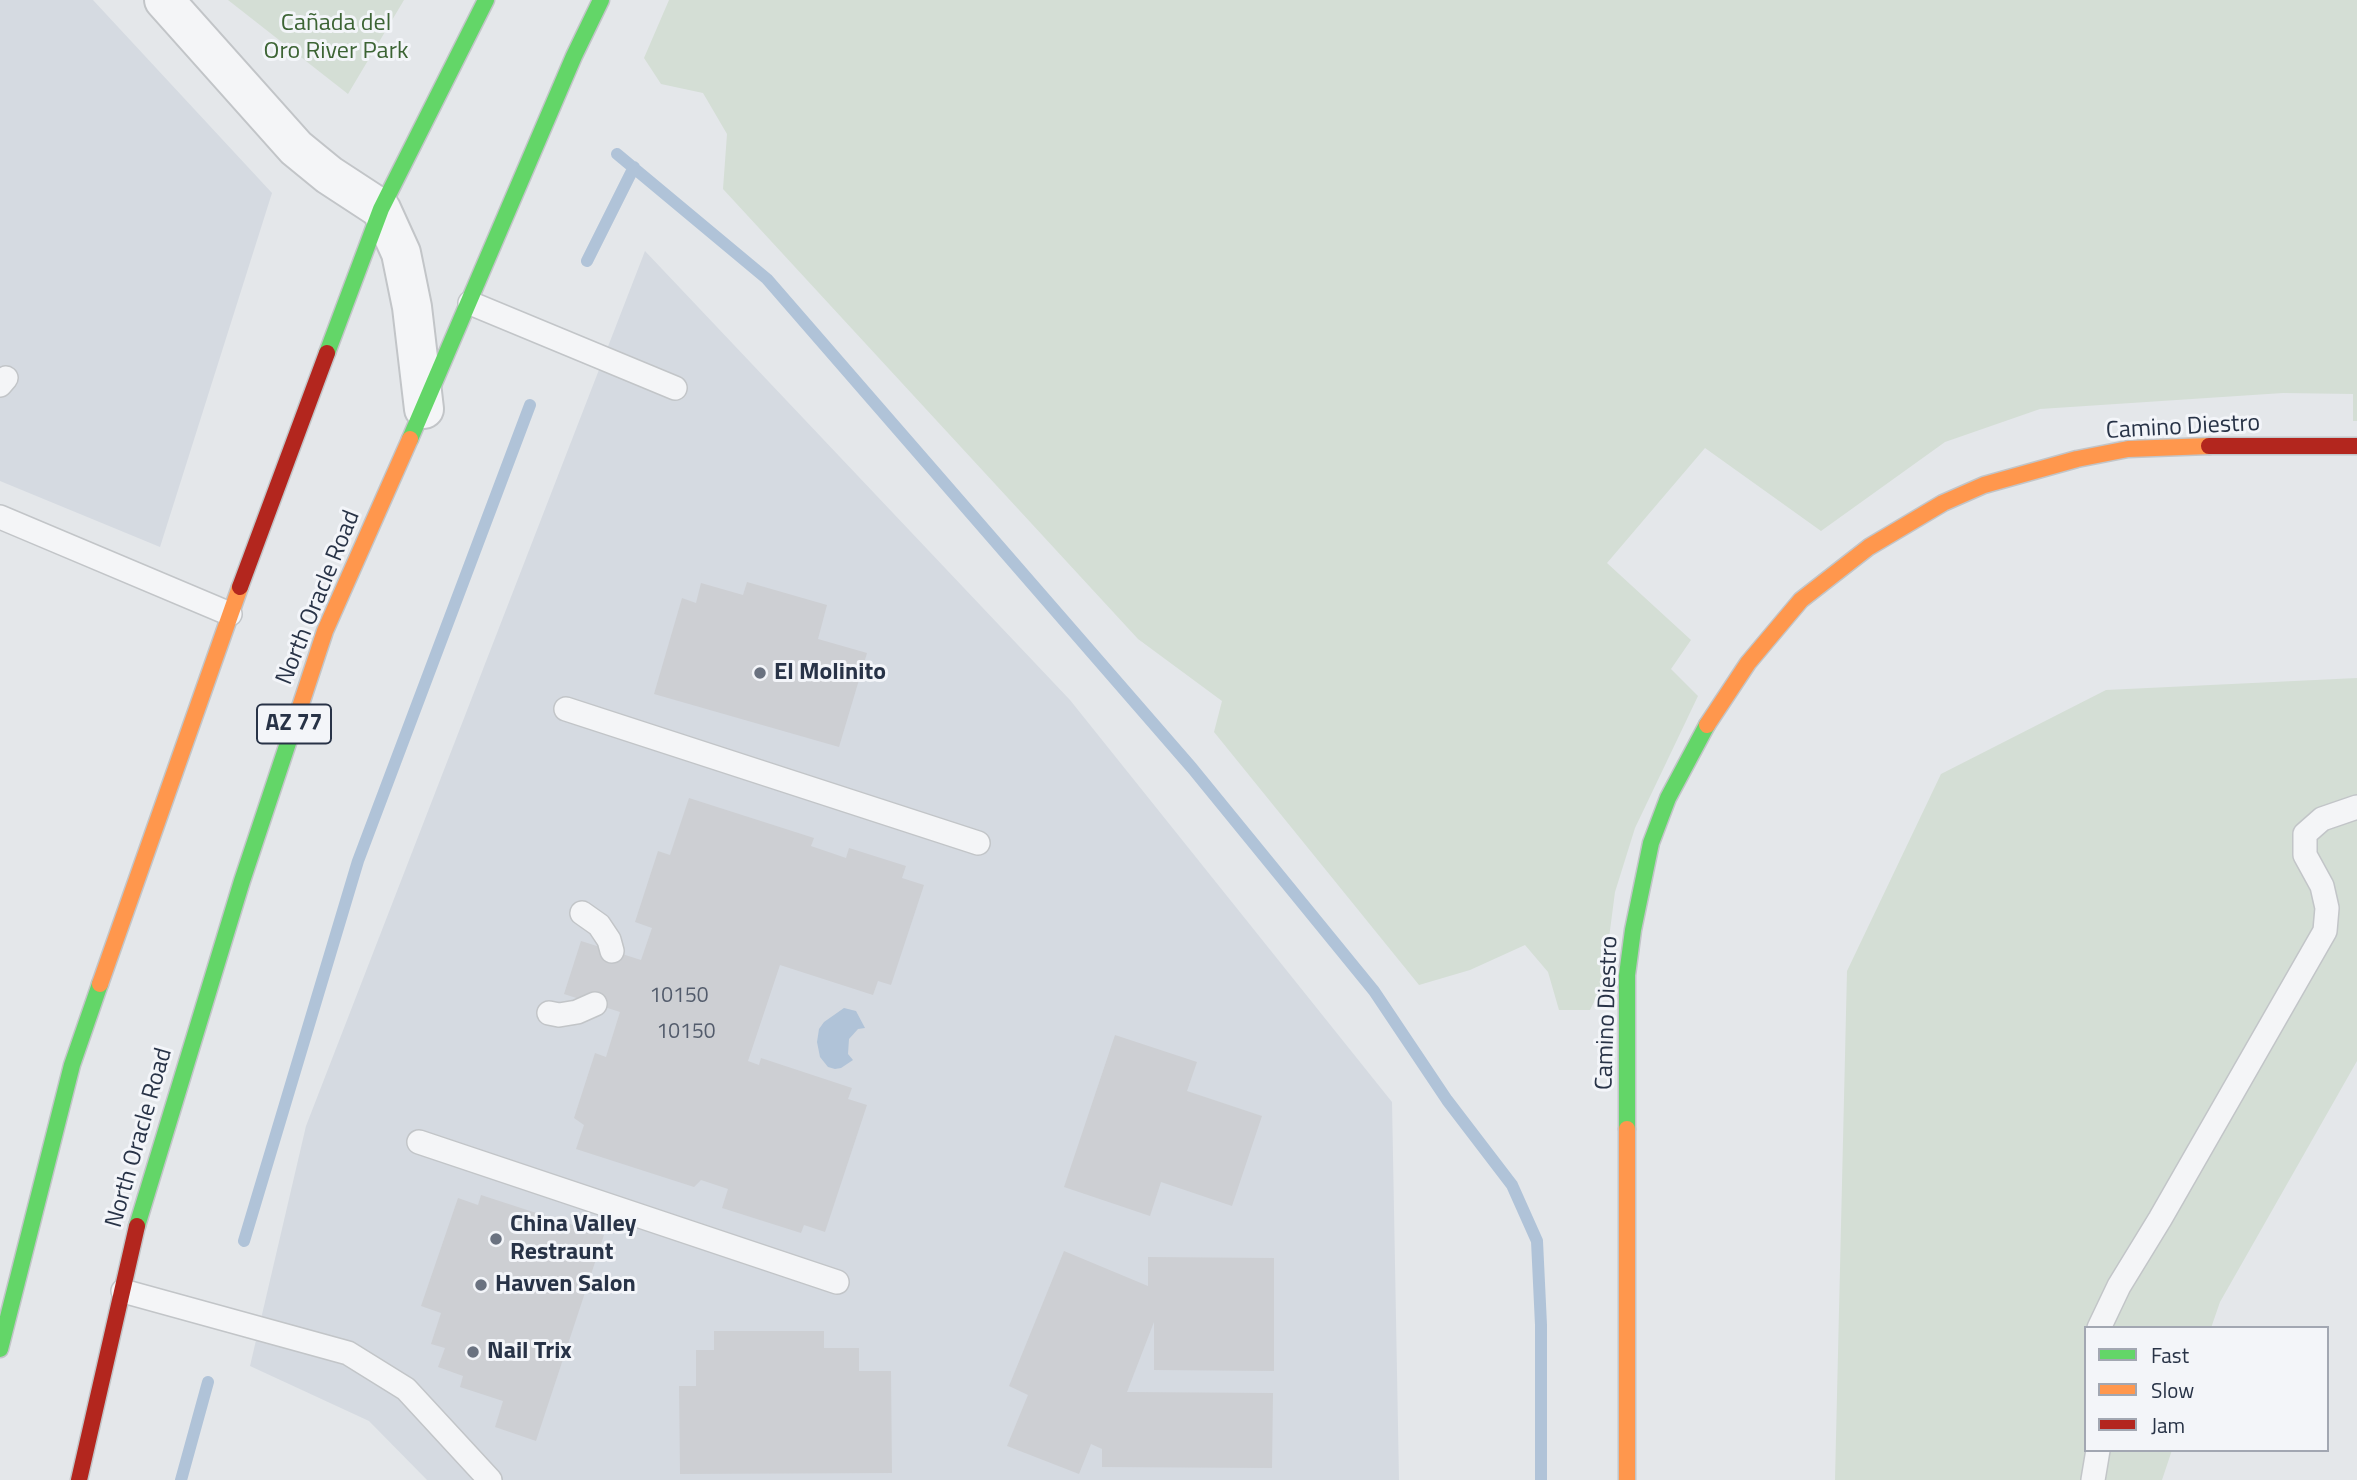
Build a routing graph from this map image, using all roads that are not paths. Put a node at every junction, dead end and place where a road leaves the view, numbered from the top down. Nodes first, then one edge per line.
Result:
1 (164, 0) edge
2 (486, 0) edge
3 (601, 0) edge
4 (381, 209) junction
5 (470, 303) junction
6 (674, 388) dead end
7 (424, 409) junction
8 (2357, 446) edge
9 (0, 517) edge
10 (230, 614) junction
11 (566, 709) dead end
12 (2357, 807) edge
13 (978, 843) dead end
14 (582, 913) dead end
15 (612, 951) dead end
16 (595, 1004) dead end
17 (549, 1013) dead end
18 (419, 1142) dead end
19 (836, 1282) dead end
20 (123, 1291) junction
21 (2100, 1326) edge
22 (0, 1349) edge
23 (2098, 1452) edge
24 (79, 1480) edge
25 (490, 1480) edge
26 (1627, 1480) edge
27 (2093, 1480) edge

1 - 4 street
2 - 4 main road
3 - 5 main road, North Oracle Road / AZ 77
4 - 7 street
4 - 10 main road
5 - 6 lane
5 - 7 main road, North Oracle Road / AZ 77
7 - 20 main road, North Oracle Road / AZ 77
8 - 26 main road, Camino Diestro
9 - 10 lane
10 - 22 main road
11 - 13 lane
12 - 21 lane
14 - 15 lane
16 - 17 lane
18 - 19 lane
20 - 24 main road, North Oracle Road / AZ 77
20 - 25 lane
23 - 27 lane

